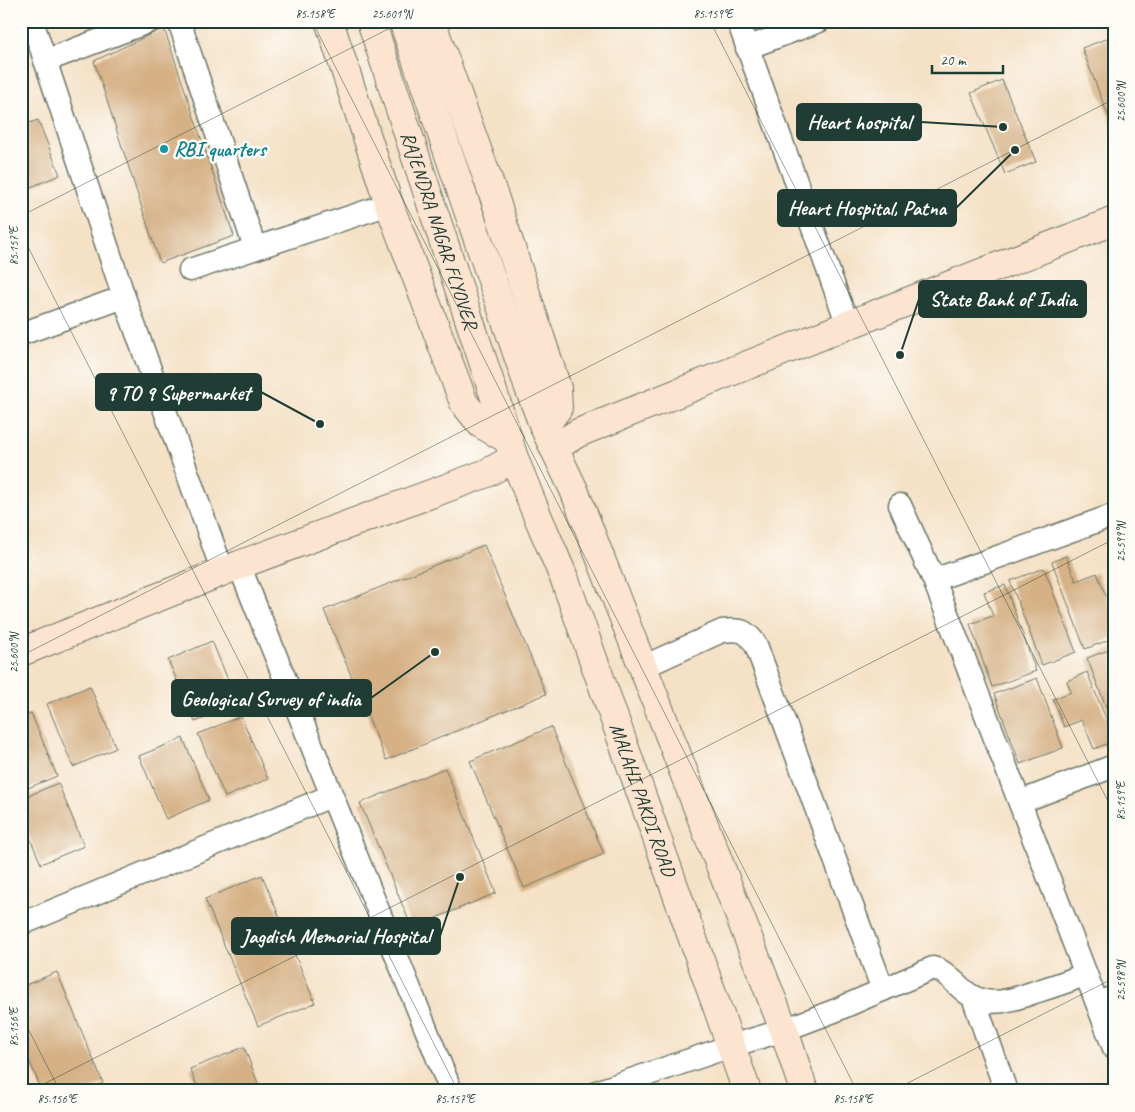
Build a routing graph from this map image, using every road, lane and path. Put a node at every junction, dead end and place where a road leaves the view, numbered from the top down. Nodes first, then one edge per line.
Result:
1 (32, 21) edge
2 (150, 21) edge
3 (179, 21) edge
4 (329, 21) edge
5 (371, 21) edge
6 (402, 21) edge
7 (431, 21) edge
8 (738, 21) edge
9 (819, 21) edge
10 (748, 48) junction
11 (45, 61) junction
12 (390, 204) junction
13 (1114, 220) edge
14 (255, 248) junction
15 (190, 270) dead end
16 (124, 296) junction
17 (848, 324) junction
18 (21, 334) edge
19 (549, 438) junction
20 (511, 449) junction
21 (900, 505) dead end
22 (1114, 515) edge
23 (231, 569) junction
24 (934, 580) junction
25 (21, 652) edge
26 (643, 667) junction
27 (1114, 766) edge
28 (331, 796) junction
29 (1020, 802) junction
30 (21, 924) edge
31 (1086, 974) junction
32 (882, 990) junction
33 (973, 997) junction
34 (1106, 1000) edge
35 (784, 1030) junction
36 (731, 1046) junction
37 (1114, 1048) edge
38 (451, 1091) edge
39 (599, 1091) edge
40 (747, 1091) edge
41 (804, 1091) edge
42 (1006, 1091) edge

1 - 11 street
2 - 11 street
3 - 14 street
4 - 12 main road
5 - 20 main road, RAJENDRA NAGAR FLYOVER
6 - 19 main road, RAJENDRA NAGAR FLYOVER
7 - 19 main road
8 - 10 street
9 - 10 street
10 - 17 street
11 - 16 street
12 - 14 street
12 - 20 main road
13 - 17 main road
14 - 15 street
16 - 18 street
16 - 23 street
17 - 19 main road
19 - 26 main road, RAJENDRA NAGAR FLYOVER
20 - 23 main road
20 - 36 main road, MALAHI PAKDI ROAD
21 - 24 street
22 - 24 street
23 - 25 main road
23 - 28 street
24 - 29 street
26 - 32 street
26 - 35 main road, RAJENDRA NAGAR FLYOVER
27 - 29 street
28 - 30 street
28 - 38 street
29 - 31 street
31 - 33 street
31 - 34 street
32 - 33 street
32 - 35 street
33 - 42 street
34 - 37 street
35 - 36 street
35 - 41 main road, RAJENDRA NAGAR FLYOVER
36 - 39 street
36 - 40 main road, MALAHI PAKDI ROAD

